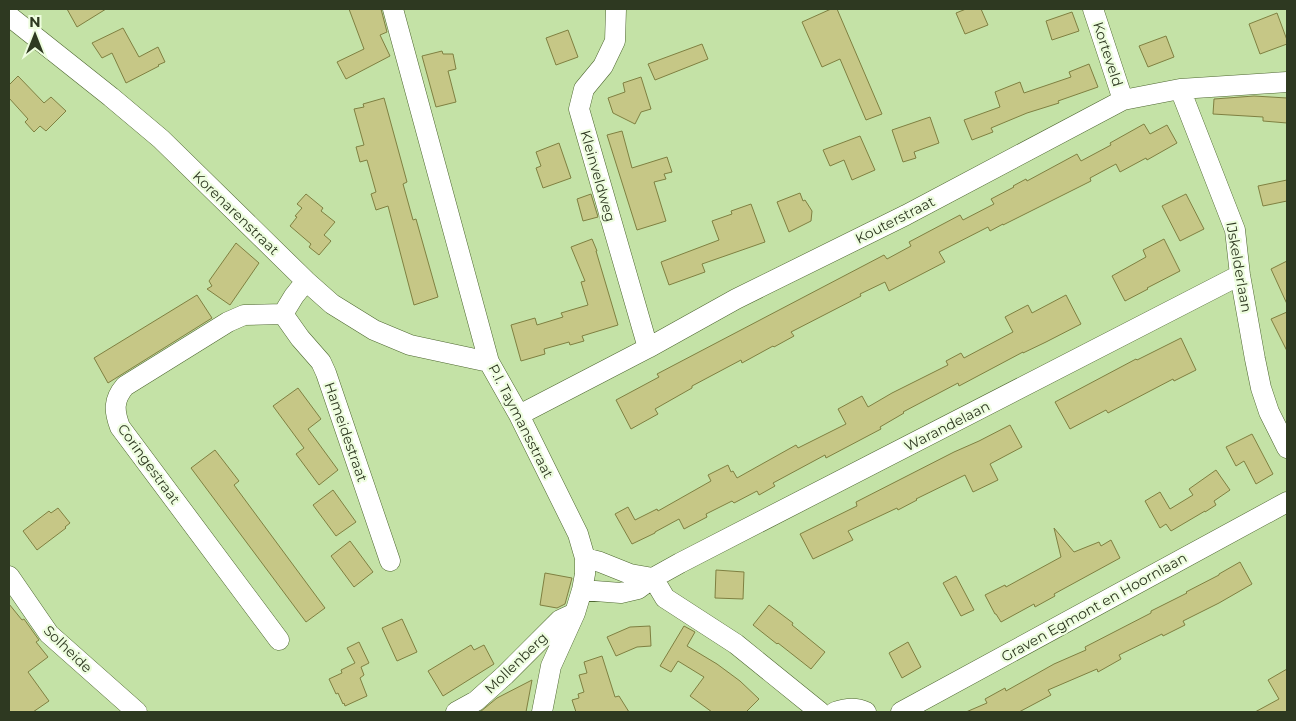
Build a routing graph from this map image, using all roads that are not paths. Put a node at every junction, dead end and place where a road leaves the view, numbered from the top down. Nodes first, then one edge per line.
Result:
1 (393, 9) edge
2 (616, 9) edge
3 (1093, 9) edge
4 (9, 16) edge
5 (1287, 82) edge
6 (1180, 89) junction
7 (1123, 100) junction
8 (1240, 275) junction
9 (306, 281) junction
10 (283, 314) junction
11 (648, 348) junction
12 (489, 362) junction
13 (519, 415) junction
14 (1287, 448) edge
15 (1287, 502) edge
16 (585, 558) junction
17 (390, 561) dead end
18 (9, 576) edge
19 (654, 578) junction
20 (582, 590) junction
21 (575, 613) junction
22 (279, 640) dead end
23 (137, 712) edge
24 (456, 712) edge
25 (542, 712) edge
26 (820, 712) edge
27 (835, 712) edge
28 (866, 712) edge
29 (901, 712) edge

1 - 12 street, P.I. Taymansstraat
2 - 11 street, Kleinveldweg
3 - 7 street, Korteveld
4 - 9 street, Korenarenstraat
5 - 6 street, Kouterstraat
6 - 7 street, Kouterstraat
6 - 8 street, IJskelderlaan
7 - 11 street, Kouterstraat
8 - 14 street, IJskelderlaan
8 - 19 street, Warandelaan
9 - 10 street
9 - 12 street, Korenarenstraat
10 - 17 street, Hameidestraat
10 - 22 street, Coringestraat
11 - 13 street, Kouterstraat
12 - 13 street, P.I. Taymansstraat
13 - 16 street, P.I. Taymansstraat
15 - 29 street, Graven Egmont en Hoornlaan
16 - 19 street
16 - 20 street, P.I. Taymansstraat
18 - 23 street, Solheide
19 - 20 street, Warandelaan
19 - 26 street
20 - 21 street, P.I. Taymansstraat
21 - 24 street, Mollenberg
21 - 25 street, P.I. Taymansstraat
27 - 28 street

